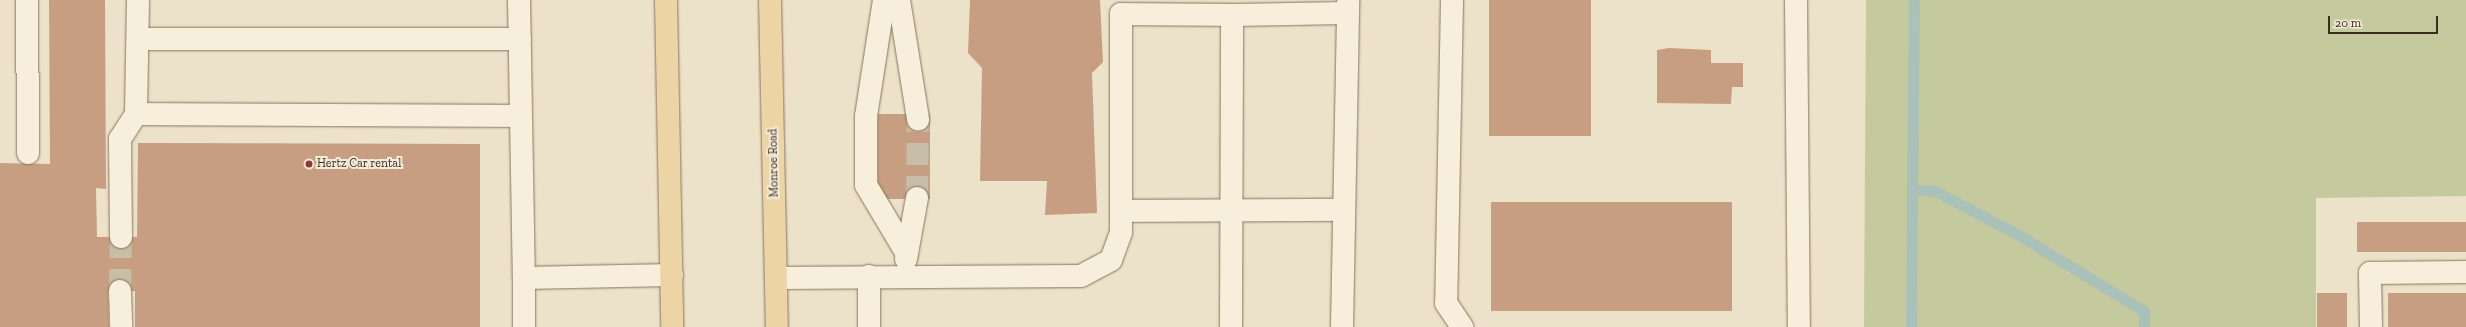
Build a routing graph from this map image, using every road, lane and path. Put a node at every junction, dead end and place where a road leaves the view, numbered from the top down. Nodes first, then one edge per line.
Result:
1 (27, 0) edge
2 (138, 0) edge
3 (519, 0) edge
4 (666, 0) edge
5 (770, 0) edge
6 (884, 0) edge
7 (899, 0) edge
8 (1452, 0) edge
9 (1796, 0) edge
10 (1348, 6) edge
11 (1232, 14) junction
12 (138, 39) junction
13 (520, 39) junction
14 (136, 114) junction
15 (520, 116) junction
16 (918, 119) tunnel mouth
17 (28, 153) dead end
18 (917, 198) tunnel mouth
19 (1344, 210) junction
20 (1121, 211) junction
21 (1231, 211) junction
22 (121, 237) tunnel mouth
23 (906, 252) junction
24 (2466, 272) edge
25 (672, 275) junction
26 (869, 276) junction
27 (907, 276) junction
28 (524, 278) junction
29 (777, 278) junction
30 (120, 291) tunnel mouth
31 (121, 327) edge
32 (524, 327) edge
33 (672, 327) edge
34 (777, 327) edge
35 (869, 327) edge
36 (1230, 327) edge
37 (1342, 327) edge
38 (1462, 327) edge
39 (1799, 327) edge
40 (2371, 327) edge

1 - 17 lane
2 - 12 lane
3 - 13 lane
4 - 25 main road
5 - 29 main road, Monroe Road
6 - 23 lane
7 - 16 lane
8 - 38 lane
9 - 39 lane
10 - 11 lane
10 - 19 lane
11 - 20 lane
11 - 21 lane
12 - 13 lane
12 - 14 lane
13 - 15 lane
14 - 15 lane
14 - 22 lane
15 - 28 lane
18 - 23 lane
19 - 21 lane
19 - 37 lane
20 - 21 lane
20 - 27 lane
21 - 36 lane
23 - 27 lane
24 - 40 lane
25 - 28 lane
25 - 33 main road
26 - 27 lane
26 - 29 lane
26 - 35 lane
28 - 32 lane
29 - 34 main road, Monroe Road
30 - 31 lane

